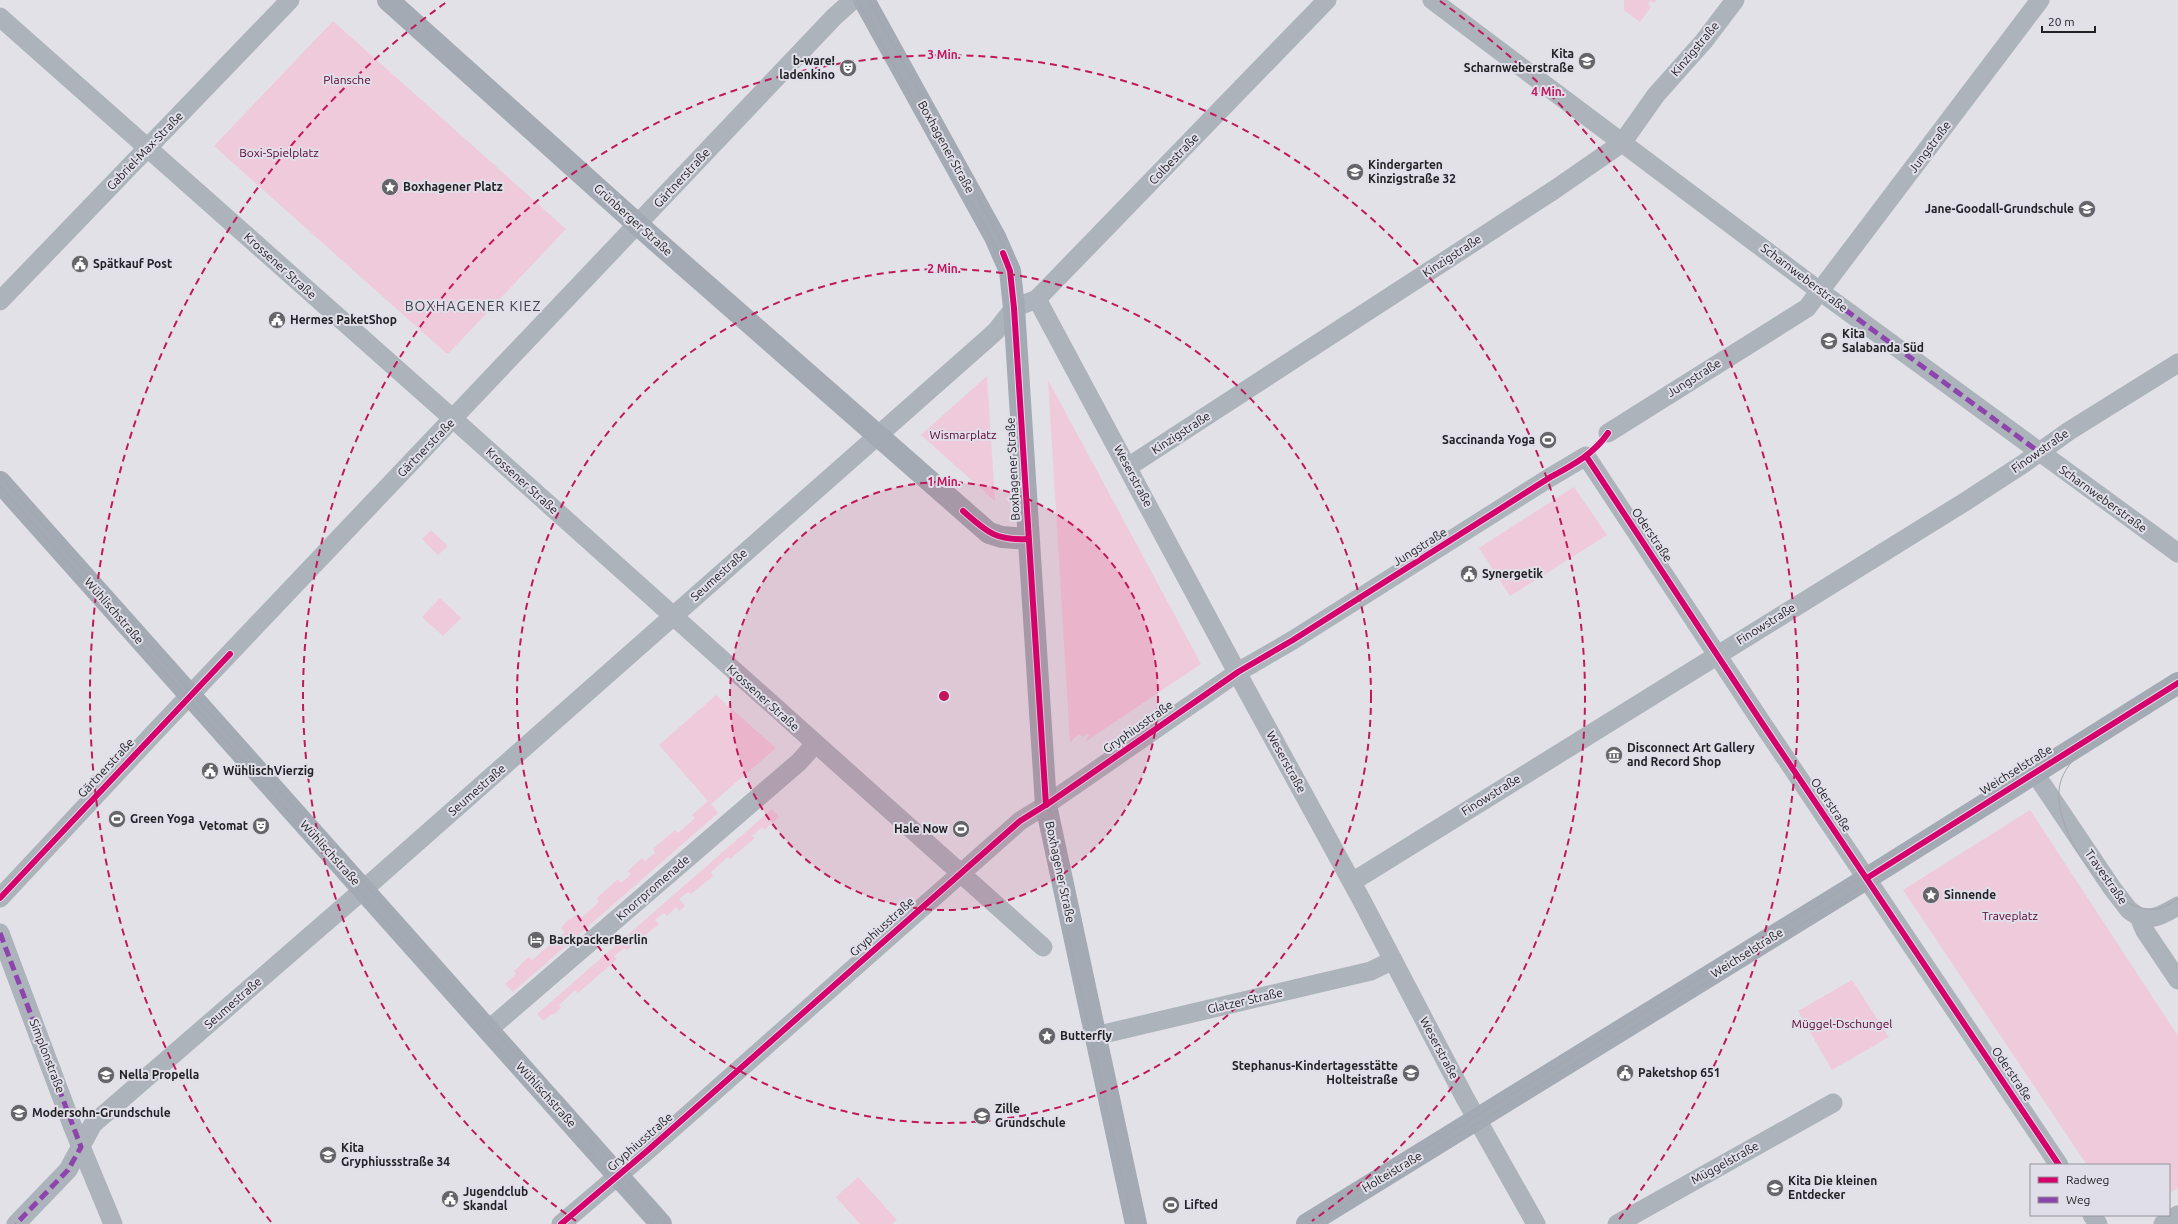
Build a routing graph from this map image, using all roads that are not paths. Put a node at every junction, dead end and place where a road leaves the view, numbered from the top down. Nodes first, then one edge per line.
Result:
1 (290, 0) edge
2 (853, 0) edge
3 (864, 0) edge
4 (1326, 0) edge
5 (1432, 0) edge
6 (1735, 0) edge
7 (2040, 0) edge
8 (388, 1) edge
9 (0, 17) edge
10 (1622, 143) junction
11 (148, 148) junction
12 (638, 224) junction
13 (1821, 292) junction
14 (1037, 299) junction
15 (0, 301) edge
16 (1014, 308) junction
17 (2178, 363) edge
18 (453, 419) junction
19 (1608, 433) dead end
20 (877, 435) junction
21 (2039, 452) junction
22 (1586, 456) joint
23 (1128, 467) junction
24 (0, 482) edge
25 (1028, 539) junction
26 (2178, 553) edge
27 (673, 616) junction
28 (1718, 654) junction
29 (1238, 672) junction
30 (2178, 683) edge
31 (190, 697) junction
32 (815, 744) junction
33 (2034, 772) junction
34 (1046, 805) junction
35 (960, 874) junction
36 (1867, 878) junction
37 (1352, 882) junction
38 (363, 890) junction
39 (0, 898) edge
40 (2178, 906) edge
41 (2139, 917) junction
42 (0, 932) edge
43 (1042, 947) dead end
44 (1393, 960) junction
45 (2178, 980) edge
46 (488, 1030) junction
47 (1095, 1036) junction
48 (1833, 1103) dead end
49 (1478, 1120) junction
50 (81, 1147) junction
51 (2058, 1164) edge
52 (617, 1176) junction
53 (2178, 1215) edge
54 (16, 1224) edge
55 (113, 1224) edge
56 (561, 1224) edge
57 (661, 1224) edge
58 (1136, 1224) edge
59 (1307, 1224) edge
60 (1536, 1224) edge
61 (1617, 1224) edge
62 (2163, 1224) edge

1 - 11 street, Gabriel-Max-Straße
2 - 12 street, Gärtnerstraße
3 - 16 street, Boxhagener Straße
4 - 14 street, Colbestraße
5 - 10 street, Scharnweberstraße
6 - 10 street, Kinzigstraße
7 - 13 street, Jungstraße
8 - 12 street, Grünberger Straße
9 - 11 street, Krossener Straße
10 - 13 street, Scharnweberstraße
10 - 23 street, Kinzigstraße
11 - 15 street, Gabriel-Max-Straße
11 - 18 street, Krossener Straße
12 - 18 street, Gärtnerstraße
12 - 20 street, Grünberger Straße
13 - 19 street, Jungstraße
13 - 21 street, Scharnweberstraße
14 - 16 street, Colbestraße
14 - 23 street, Weserstraße
16 - 20 street
16 - 25 street, Boxhagener Straße
17 - 21 street, Finowstraße
18 - 27 street, Krossener Straße
18 - 31 street, Gärtnerstraße
20 - 25 street
20 - 27 street, Seumestraße
21 - 26 street, Scharnweberstraße
21 - 28 street, Finowstraße
22 - 28 street, Oderstraße
22 - 29 street, Jungstraße
23 - 29 street, Weserstraße
24 - 31 street, Wühlischstraße
25 - 34 street, Boxhagener Straße
27 - 32 street, Krossener Straße
27 - 38 street, Seumestraße
28 - 36 street, Oderstraße
28 - 37 street, Finowstraße
29 - 34 street, Gryphiusstraße
29 - 37 street, Weserstraße
30 - 33 street, Weichselstraße
31 - 38 street, Wühlischstraße
31 - 39 street, Gärtnerstraße
32 - 35 street, Krossener Straße
32 - 46 street, Knorrpromenade
33 - 36 street, Weichselstraße
33 - 41 street, Travestraße
34 - 35 street, Gryphiusstraße
34 - 47 street, Boxhagener Straße
35 - 43 street, Krossener Straße
35 - 52 street, Gryphiusstraße
36 - 49 street, Weichselstraße
36 - 51 street, Oderstraße
37 - 44 street, Weserstraße
38 - 46 street, Wühlischstraße
38 - 50 street, Seumestraße
40 - 41 street
41 - 45 street, Travestraße
42 - 50 street, Simplonstraße
44 - 47 street, Glatzer Straße
44 - 49 street, Weserstraße
46 - 52 street, Wühlischstraße
47 - 58 street, Boxhagener Straße
48 - 61 street, Müggelstraße
49 - 59 street, Holteistraße
49 - 60 street, Weserstraße
50 - 54 street, Seumestraße
50 - 55 street, Simplonstraße
52 - 56 street, Gryphiusstraße
52 - 57 street, Wühlischstraße
53 - 62 street

